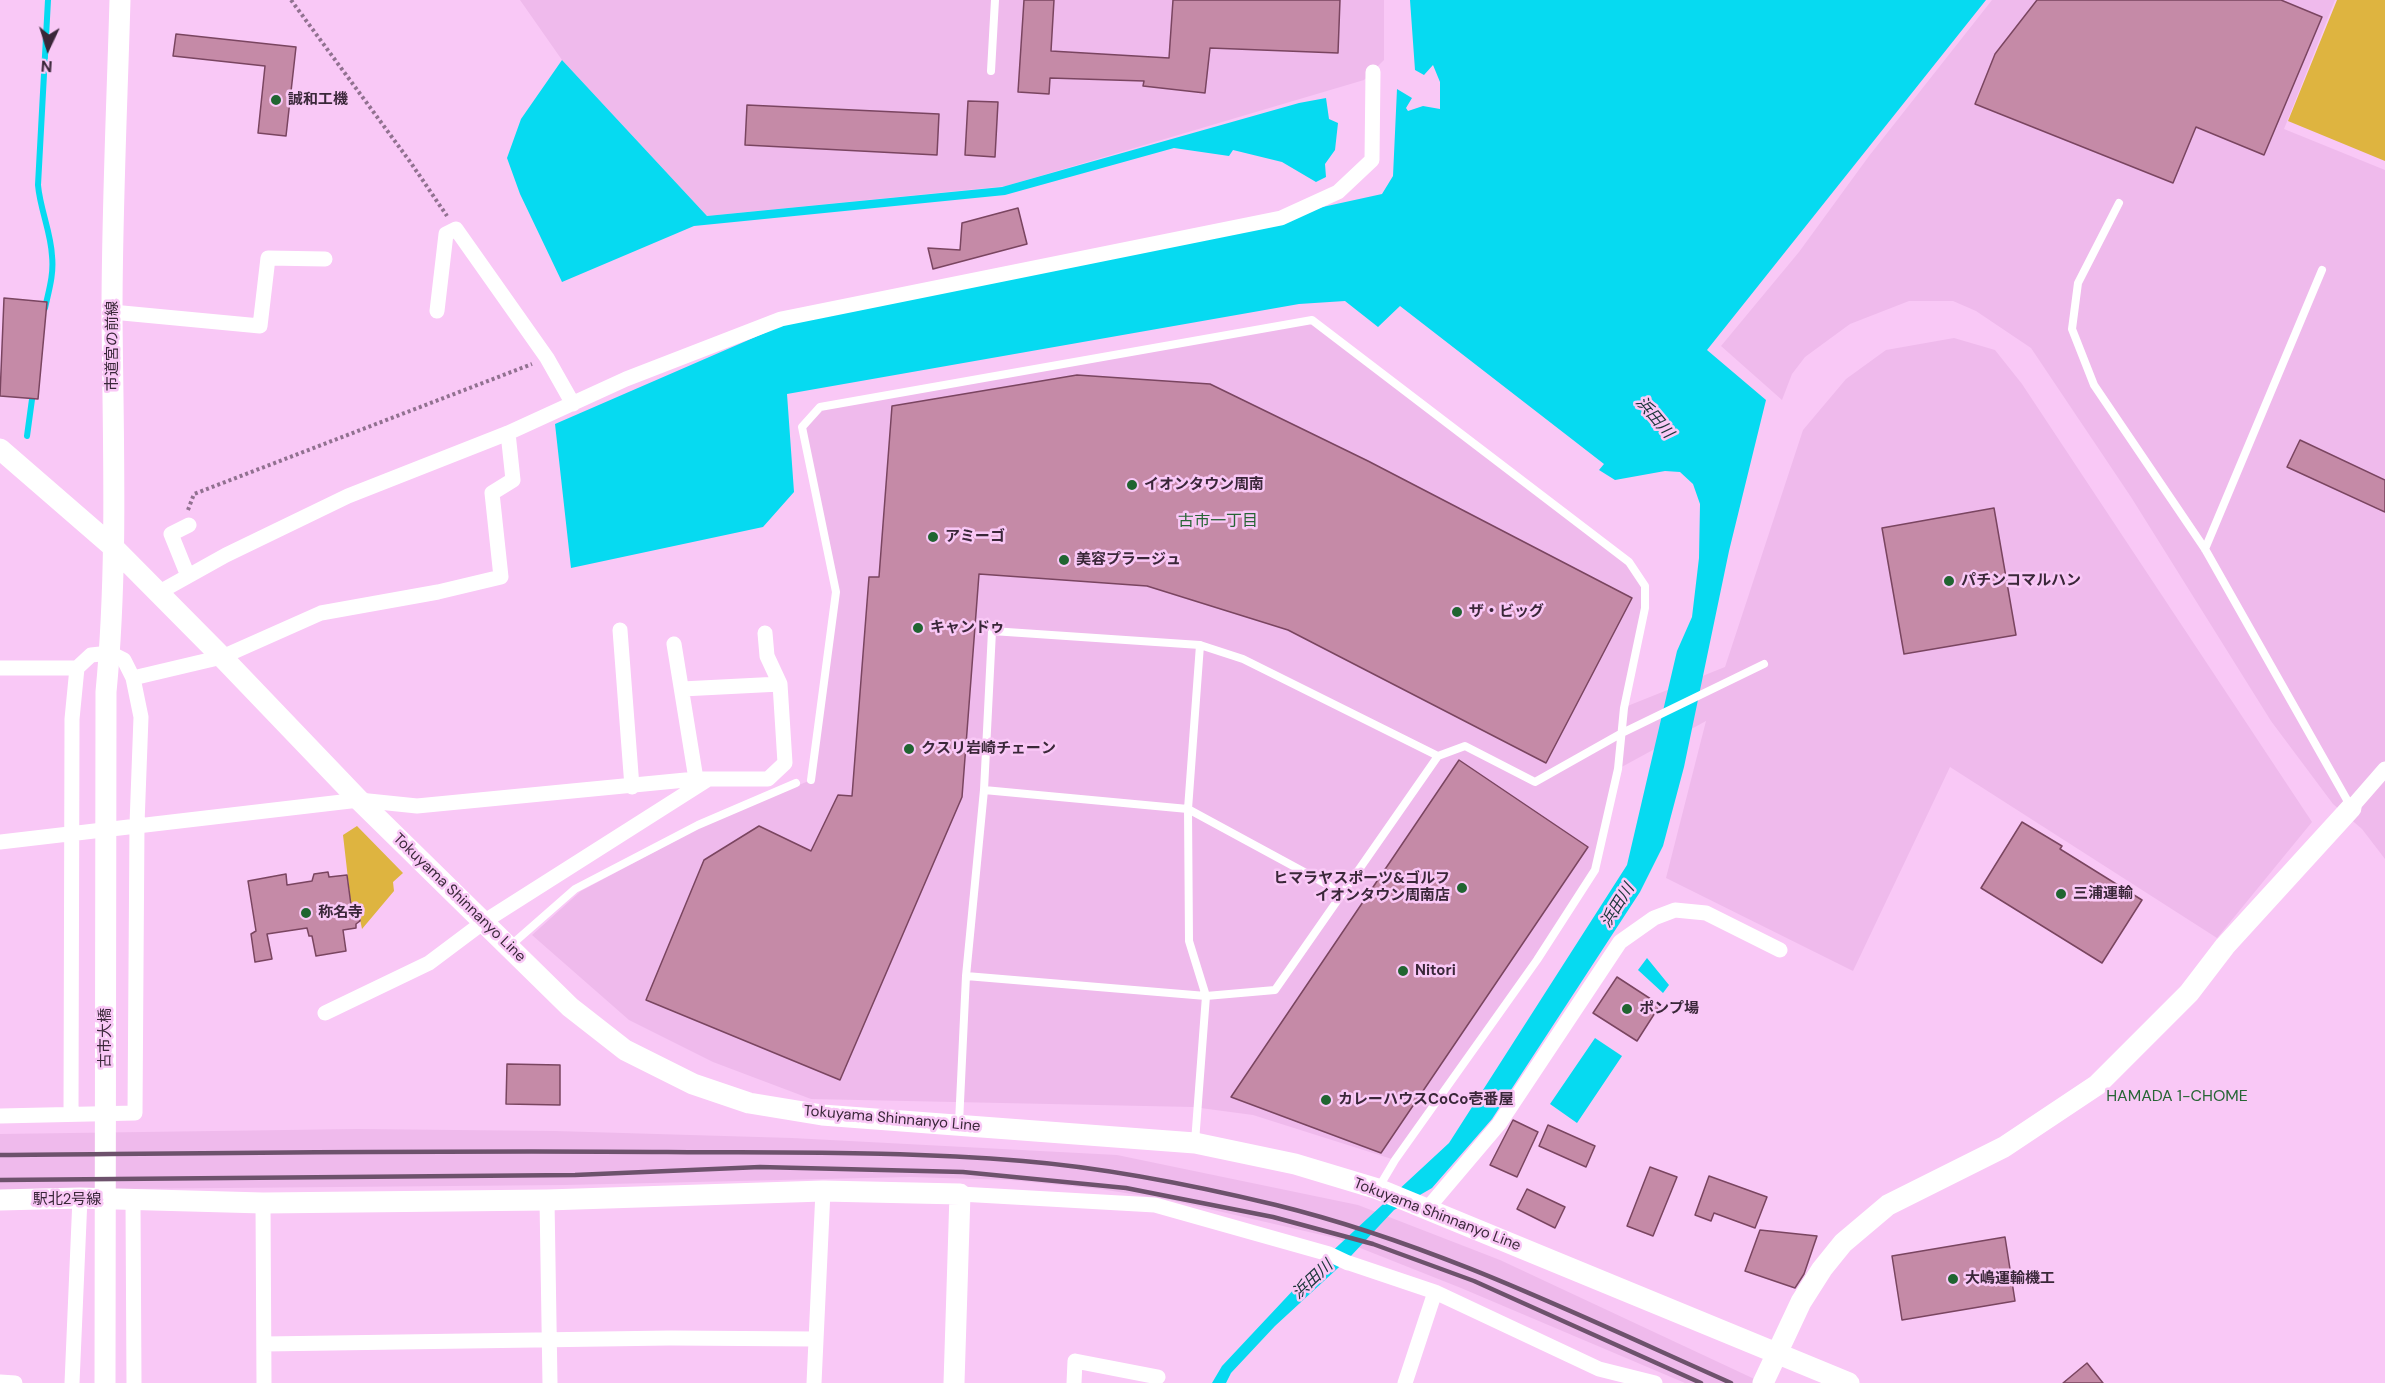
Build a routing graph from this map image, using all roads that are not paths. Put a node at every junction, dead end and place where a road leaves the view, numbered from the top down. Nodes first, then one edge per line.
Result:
1 (120, 0) edge
2 (995, 0) edge
3 (991, 70) dead end
4 (1373, 72) dead end
5 (2119, 202) dead end
6 (325, 259) dead end
7 (2322, 270) dead end
8 (437, 311) dead end
9 (112, 312) junction
10 (573, 404) junction
11 (508, 433) junction
12 (0, 449) edge
13 (189, 525) road end
14 (112, 547) junction
15 (2205, 549) junction
16 (188, 576) junction
17 (156, 594) junction
18 (620, 630) dead end
19 (765, 633) dead end
20 (674, 644) dead end
21 (1200, 645) junction
22 (110, 653) junction
23 (222, 657) junction
24 (1764, 664) dead end
25 (0, 668) edge
26 (77, 668) junction
27 (133, 678) junction
28 (780, 684) junction
29 (682, 689) junction
30 (106, 692) joint
31 (1622, 733) junction
32 (1438, 756) junction
33 (2385, 769) edge
34 (703, 779) junction
35 (811, 780) dead end
36 (796, 783) dead end
37 (632, 787) junction
38 (984, 790) junction
39 (359, 800) junction
40 (2351, 808) junction
41 (1188, 809) junction
42 (137, 824) junction
43 (73, 833) junction
44 (0, 842) edge
45 (1341, 892) junction
46 (484, 921) junction
47 (509, 947) junction
48 (1780, 950) dead end
49 (966, 976) junction
50 (1206, 996) junction
51 (325, 1013) dead end
52 (71, 1114) junction
53 (0, 1116) edge
54 (959, 1124) junction
55 (1195, 1143) junction
56 (823, 1191) junction
57 (1385, 1191) junction
58 (960, 1194) junction
59 (80, 1198) junction
60 (0, 1200) edge
61 (547, 1200) junction
62 (133, 1201) junction
63 (263, 1203) junction
64 (1422, 1207) junction
65 (1435, 1292) junction
66 (814, 1339) junction
67 (550, 1340) junction
68 (265, 1344) junction
69 (1777, 1353) junction
70 (1598, 1376) edge
71 (1158, 1377) dead end
72 (0, 1382) edge
73 (15, 1383) edge
74 (72, 1383) edge
75 (105, 1383) edge
76 (134, 1383) edge
77 (264, 1383) edge
78 (550, 1383) edge
79 (814, 1383) edge
80 (954, 1383) edge
81 (1074, 1383) edge
82 (1405, 1383) edge
83 (1655, 1383) edge
84 (1763, 1383) edge
85 (1849, 1383) edge

1 - 9 street, 市道宮の前線
2 - 3 lane
4 - 10 street
5 - 15 lane
6 - 9 street
7 - 15 lane
8 - 10 street
9 - 14 street, 市道宮の前線
10 - 11 street
11 - 16 street
11 - 23 street
12 - 14 street, Tokuyama Shinnanyo Line
13 - 16 street
14 - 17 street, Tokuyama Shinnanyo Line
14 - 22 street, 市道宮の前線
15 - 40 lane
16 - 17 street
17 - 23 street, Tokuyama Shinnanyo Line
18 - 37 street
19 - 28 street
20 - 29 street
21 - 32 lane
21 - 38 lane
21 - 41 lane
22 - 26 street
22 - 27 street
22 - 30 street, 市道宮の前線
23 - 27 street
23 - 39 street, Tokuyama Shinnanyo Line
24 - 31 lane
25 - 26 street
26 - 43 street
27 - 42 street
28 - 29 street
28 - 34 street
29 - 34 street
30 - 75 street, 古市大橋
31 - 32 lane
31 - 35 lane
31 - 57 lane
32 - 45 lane
33 - 40 street
34 - 37 street
34 - 46 street
36 - 47 lane
37 - 39 street
38 - 41 lane
38 - 49 lane
39 - 42 street
39 - 46 street, Tokuyama Shinnanyo Line
40 - 69 street
41 - 45 lane
41 - 50 lane
42 - 43 street
42 - 52 street
43 - 44 street
43 - 52 street
45 - 50 lane
46 - 47 street, Tokuyama Shinnanyo Line
46 - 51 street
47 - 54 street, Tokuyama Shinnanyo Line
48 - 64 street
49 - 50 lane
49 - 54 lane
50 - 55 lane
52 - 53 street
54 - 55 street, Tokuyama Shinnanyo Line
55 - 57 street, Tokuyama Shinnanyo Line
56 - 58 street, 駅北2号線
56 - 61 street, 駅北2号線
56 - 66 street
57 - 64 street, Tokuyama Shinnanyo Line
58 - 65 street
58 - 80 street
59 - 60 street, 駅北2号線
59 - 62 street, 駅北2号線
59 - 74 street
61 - 63 street, 駅北2号線
61 - 67 street
62 - 63 street, 駅北2号線
62 - 76 street
63 - 68 street
64 - 69 street, Tokuyama Shinnanyo Line
65 - 70 street
65 - 82 street
66 - 67 street
66 - 79 street
67 - 68 street
67 - 78 street
68 - 77 street
69 - 84 street
69 - 85 street, Tokuyama Shinnanyo Line
70 - 83 street
71 - 81 street
72 - 73 street

